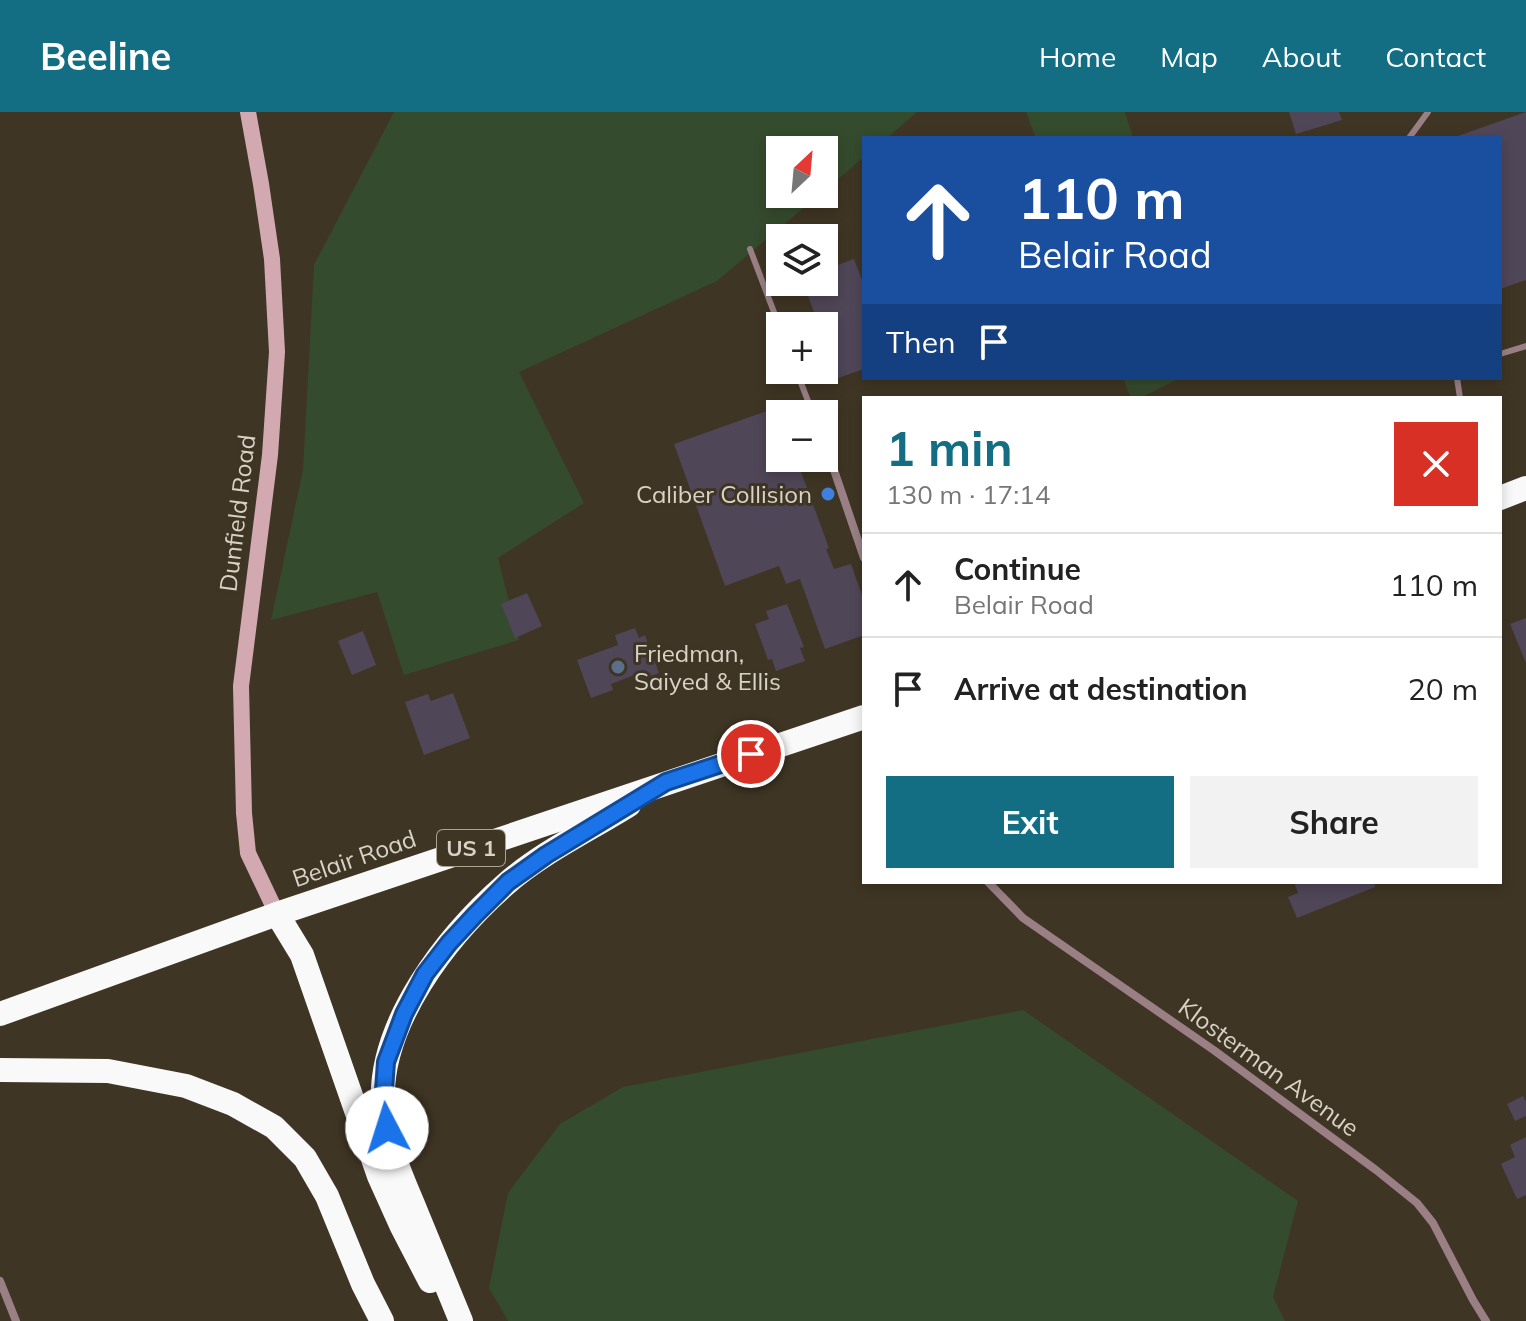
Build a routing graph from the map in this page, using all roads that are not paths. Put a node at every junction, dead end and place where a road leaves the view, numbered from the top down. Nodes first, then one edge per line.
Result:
1 (248, 112) edge
2 (1428, 112) edge
3 (1410, 136) edge
4 (750, 249) dead end
5 (774, 312) edge
6 (1526, 346) edge
7 (1502, 353) edge
8 (835, 472) edge
9 (1526, 488) edge
10 (1502, 497) edge
11 (862, 552) edge
12 (862, 718) edge
13 (666, 782) junction
14 (990, 884) edge
15 (277, 914) junction
16 (0, 1014) edge
17 (0, 1070) edge
18 (0, 1281) edge
19 (16, 1321) edge
20 (382, 1321) edge
21 (453, 1321) edge
22 (461, 1321) edge
23 (1486, 1321) edge

1 - 15 street, Dunfield Road
2 - 3 lane
4 - 5 lane
6 - 7 lane
8 - 11 street
9 - 10 highway
12 - 13 highway, Belair Road / US 1
13 - 15 highway, Belair Road / US 1
13 - 22 highway
14 - 23 street, Klosterman Avenue
15 - 16 highway, Belair Road / US 1
15 - 21 highway
17 - 20 highway
18 - 19 street

